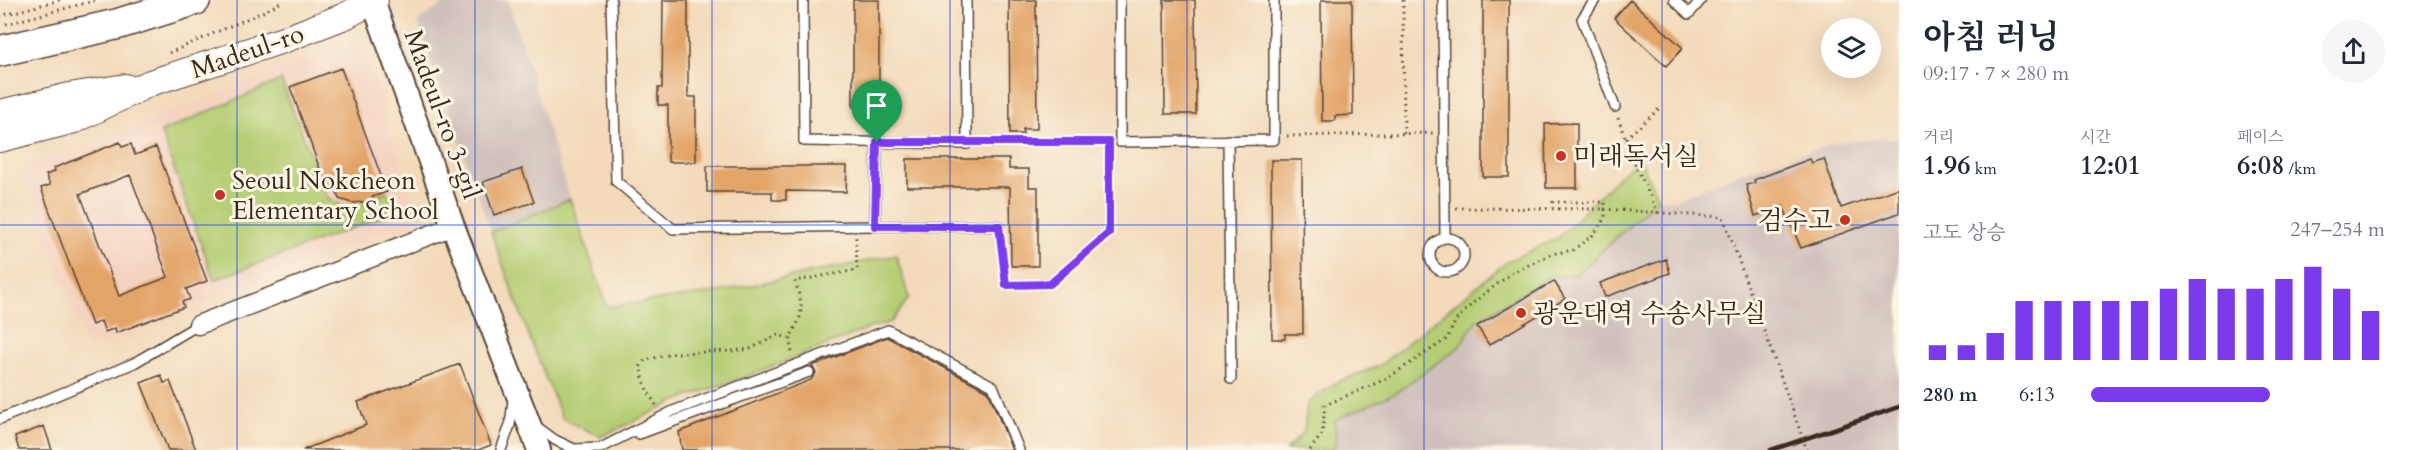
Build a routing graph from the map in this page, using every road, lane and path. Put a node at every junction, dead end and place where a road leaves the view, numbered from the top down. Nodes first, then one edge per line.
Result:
1 (60, 0) edge
2 (97, 0) edge
3 (195, 0) edge
4 (374, 0) edge
5 (611, 0) edge
6 (803, 0) edge
7 (966, 0) edge
8 (1120, 0) edge
9 (1274, 0) edge
10 (1403, 0) edge
11 (1443, 0) edge
12 (1595, 0) edge
13 (1674, 0) edge
14 (1701, 0) edge
15 (283, 1) edge
16 (0, 16) edge
17 (0, 25) edge
18 (35, 44) junction
19 (0, 51) edge
20 (165, 55) dead end
21 (0, 58) edge
22 (150, 83) junction
23 (1615, 107) joint
24 (1659, 109) dead end
25 (0, 113) edge
26 (75, 120) junction
27 (1444, 133) junction
28 (1404, 134) junction
29 (1274, 136) junction
30 (1626, 138) junction
31 (0, 139) edge
32 (1228, 140) junction
33 (877, 142) junction
34 (1109, 142) junction
35 (1120, 142) junction
36 (967, 144) junction
37 (0, 155) edge
38 (1445, 208) junction
39 (1553, 208) junction
40 (1658, 213) junction
41 (453, 226) junction
42 (856, 226) junction
43 (875, 226) junction
44 (999, 226) joint
45 (1445, 237) dead end
46 (198, 325) joint
47 (789, 338) junction
48 (792, 352) dead end
49 (809, 372) dead end
50 (1231, 379) dead end
51 (515, 387) junction
52 (656, 405) dead end
53 (0, 419) edge
54 (528, 420) junction
55 (601, 448) junction
56 (501, 450) edge
57 (539, 450) edge
58 (1019, 450) edge
59 (1310, 450) edge
60 (1807, 450) edge

1 - 16 path
2 - 17 path
3 - 18 highway
4 - 22 main road, Madeul-ro
4 - 41 street, Madeul-ro 3-gil
5 - 42 lane
6 - 33 lane
7 - 36 lane
8 - 35 lane
9 - 29 lane
10 - 28 path
11 - 27 lane
12 - 23 lane
13 - 14 lane
15 - 20 path
18 - 19 highway
18 - 21 highway
22 - 25 main road, Madeul-ro
22 - 26 main road, Madeul-ro
23 - 30 path
24 - 30 path
26 - 31 main road, Madeul-ro
26 - 37 main road
27 - 28 path
27 - 38 lane
28 - 29 path
29 - 32 lane
30 - 40 path
32 - 35 lane
32 - 50 lane
33 - 36 lane
33 - 43 lane
34 - 35 path
34 - 36 path
34 - 44 path
38 - 39 path
38 - 45 lane
39 - 40 path, bridge
39 - 59 path
40 - 60 path, bridge
41 - 46 street, Madeul-ro 3-gil
41 - 51 street
42 - 43 lane
42 - 47 path
43 - 44 lane
46 - 53 lane
47 - 48 path
47 - 52 path
49 - 55 lane
51 - 54 street
51 - 56 lane
54 - 55 lane
54 - 57 street
55 - 58 lane

